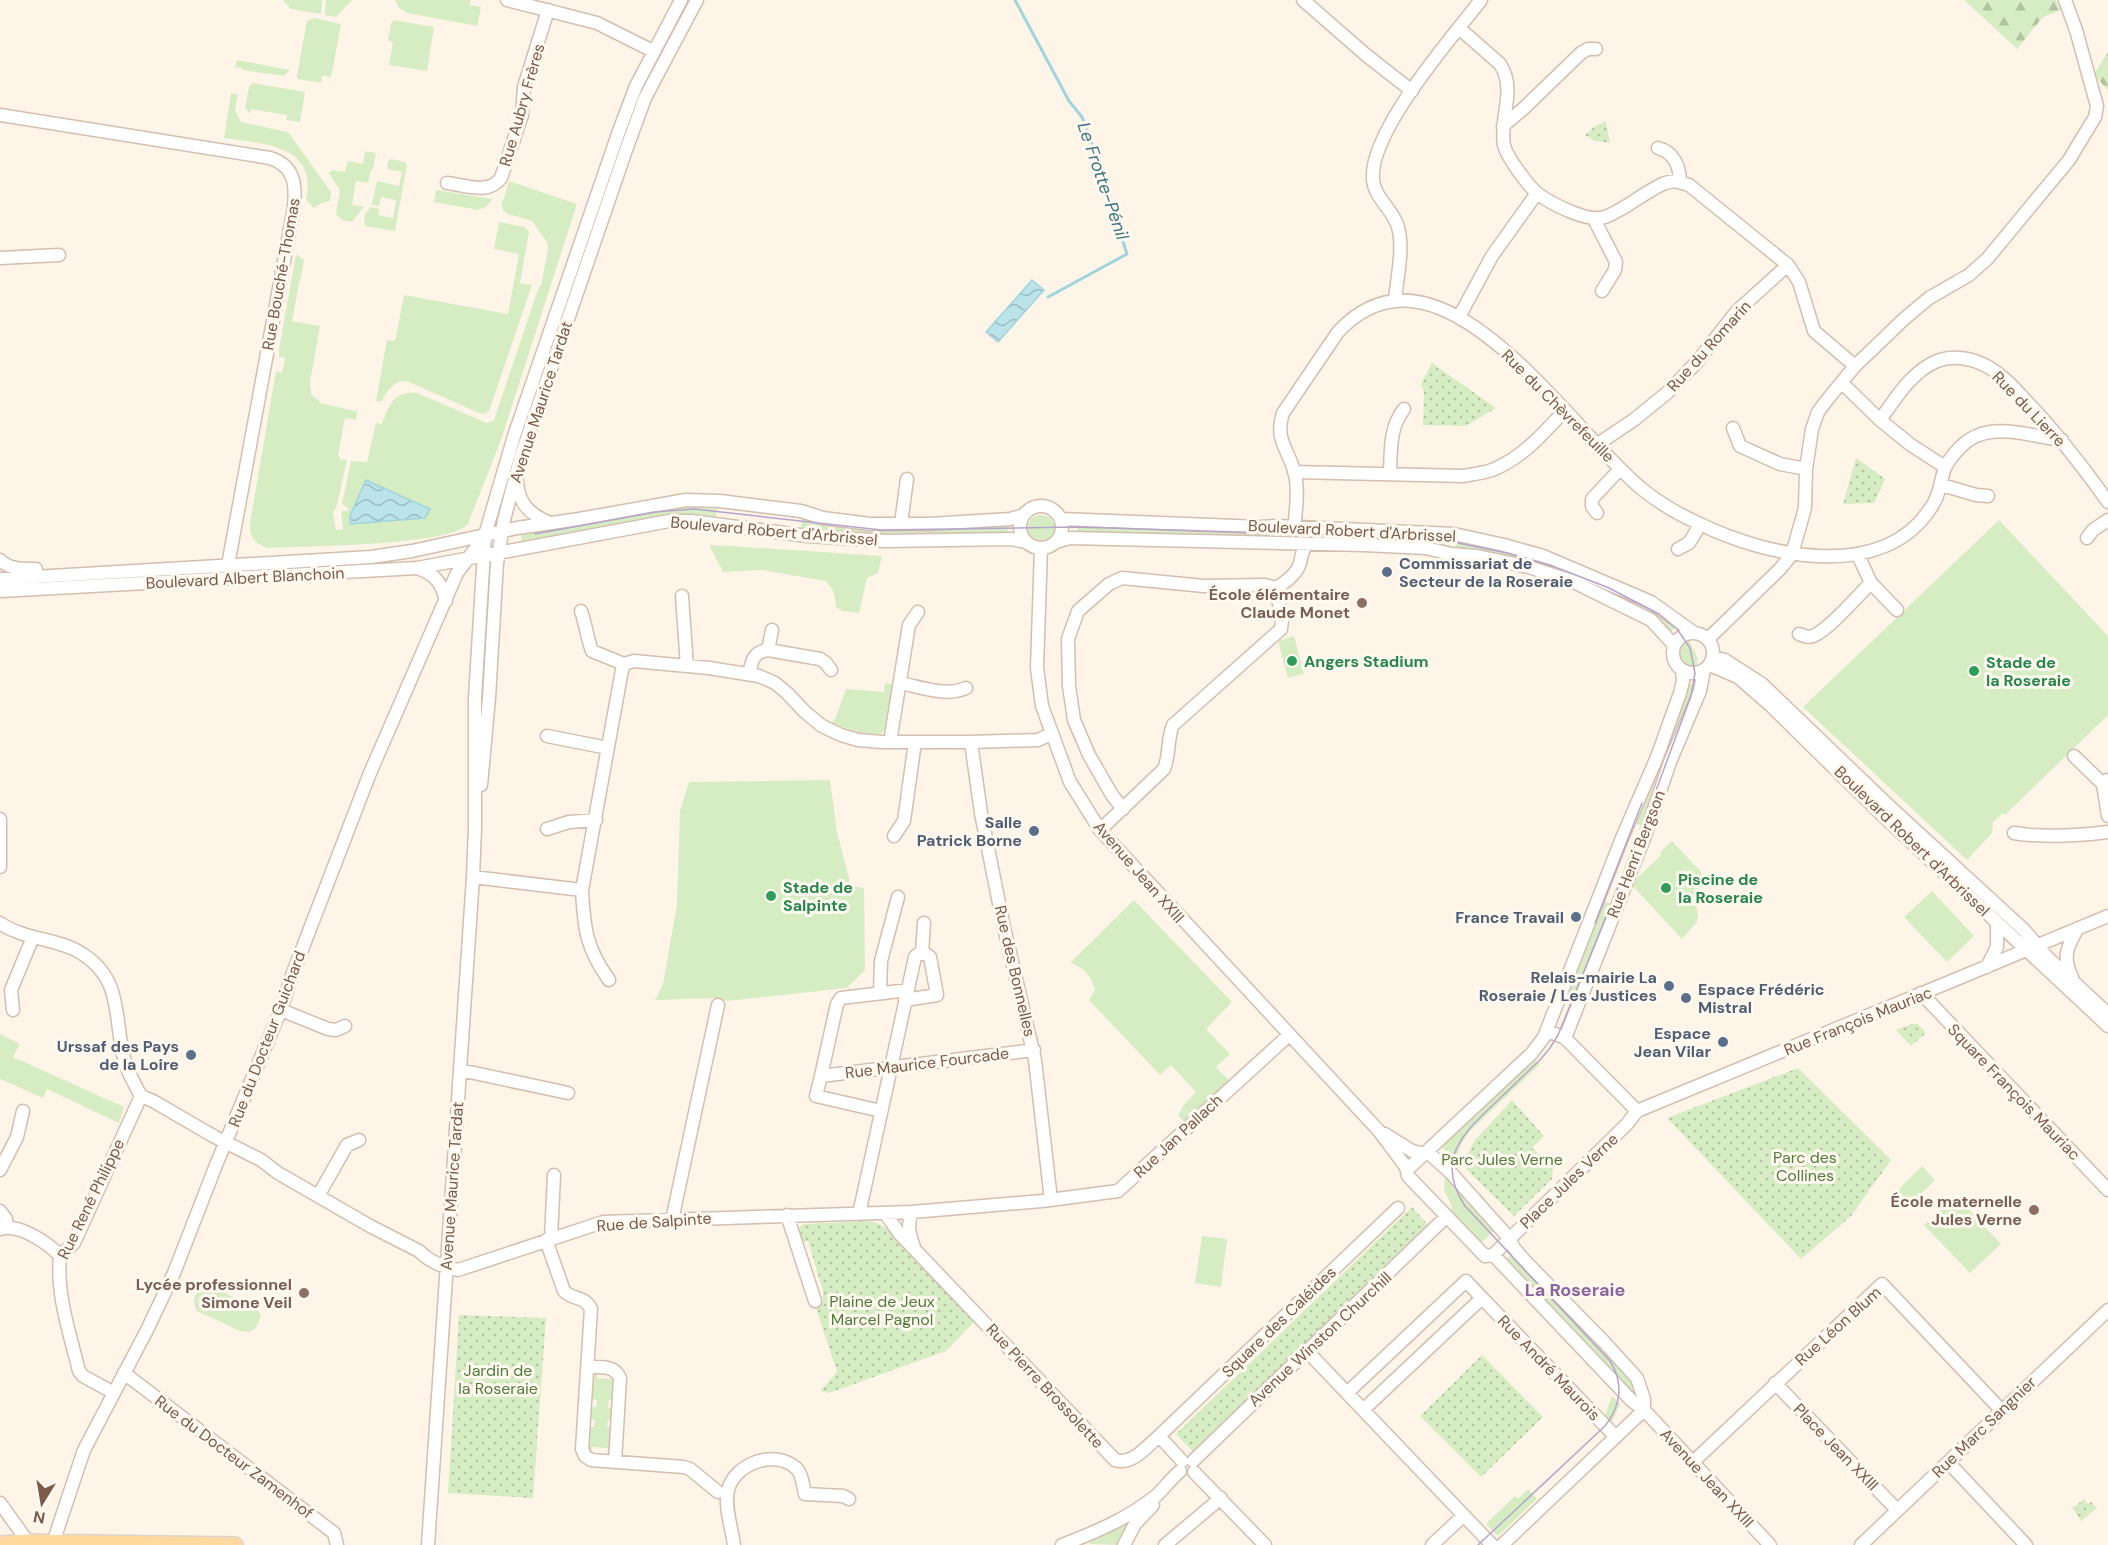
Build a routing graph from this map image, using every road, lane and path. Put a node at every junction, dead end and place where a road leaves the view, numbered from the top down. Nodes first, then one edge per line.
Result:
1 (507, 0) edge
2 (681, 0) edge
3 (697, 0) edge
4 (1303, 0) edge
5 (1481, 0) edge
6 (2066, 0) edge
7 (548, 10) junction
8 (1459, 28) junction
9 (1596, 49) dead end
10 (654, 51) junction
11 (1412, 91) junction
12 (0, 115) edge
13 (1503, 126) junction
14 (1658, 148) dead end
15 (1680, 182) junction
16 (447, 183) dead end
17 (1537, 193) junction
18 (1594, 219) junction
19 (59, 255) dead end
20 (0, 258) edge
21 (1788, 265) junction
22 (1602, 291) dead end
23 (1395, 300) junction
24 (1459, 317) junction
25 (1855, 366) junction
26 (1842, 383) junction
27 (1404, 409) dead end
28 (1565, 410) junction
29 (1881, 420) junction
30 (1733, 428) dead end
31 (2062, 440) junction
32 (1598, 444) junction
33 (1945, 467) junction
34 (1620, 469) junction
35 (1806, 469) junction
36 (1294, 472) junction
37 (1390, 474) junction
38 (516, 475) junction
39 (907, 479) dead end
40 (1942, 484) junction
41 (1988, 496) dead end
42 (2108, 502) edge
43 (1597, 513) dead end
44 (1024, 515) junction
45 (1061, 519) junction
46 (2108, 520) edge
47 (551, 523) junction
48 (901, 524) junction
49 (1700, 525) junction
50 (1294, 528) junction
51 (502, 532) junction
52 (485, 535) junction
53 (2087, 538) dead end
54 (1026, 542) junction
55 (1056, 543) junction
56 (1289, 544) junction
57 (1307, 544) junction
58 (1041, 548) junction
59 (1678, 549) dead end
60 (490, 554) junction
61 (1792, 554) junction
62 (1858, 555) junction
63 (466, 559) junction
64 (0, 560) edge
65 (228, 565) junction
66 (417, 568) junction
67 (1296, 569) junction
68 (78, 574) junction
69 (242, 578) junction
70 (0, 579) edge
71 (193, 581) junction
72 (1871, 583) junction
73 (1276, 588) junction
74 (0, 591) edge
75 (682, 596) dead end
76 (446, 601) junction
77 (1898, 610) dead end
78 (581, 611) dead end
79 (918, 612) dead end
80 (772, 630) dead end
81 (1693, 632) junction
82 (1799, 634) dead end
83 (1708, 639) junction
84 (1674, 645) junction
85 (768, 650) junction
86 (624, 664) junction
87 (1709, 664) junction
88 (687, 666) junction
89 (831, 670) dead end
90 (1682, 670) junction
91 (749, 674) junction
92 (900, 683) junction
93 (966, 688) dead end
94 (1051, 734) junction
95 (547, 736) dead end
96 (890, 742) junction
97 (915, 742) junction
98 (970, 742) junction
99 (608, 748) junction
100 (2074, 756) dead end
101 (2105, 782) edge
102 (1123, 809) junction
103 (2108, 816) edge
104 (0, 819) edge
105 (596, 820) junction
106 (547, 829) dead end
107 (1100, 830) junction
108 (2108, 832) edge
109 (2014, 833) dead end
110 (894, 836) dead end
111 (0, 867) edge
112 (473, 877) junction
113 (582, 890) junction
114 (898, 897) dead end
115 (2108, 916) edge
116 (0, 923) edge
117 (924, 923) dead end
118 (1998, 923) junction
119 (2078, 928) junction
120 (33, 937) junction
121 (2031, 947) junction
122 (922, 953) junction
123 (1987, 967) junction
124 (609, 980) dead end
125 (2074, 982) junction
126 (880, 993) junction
127 (1921, 993) junction
128 (907, 995) junction
129 (718, 1005) dead end
130 (13, 1010) dead end
131 (281, 1010) junction
132 (2108, 1014) edge
133 (345, 1026) dead end
134 (2108, 1026) edge
135 (1548, 1031) junction
136 (1289, 1035) junction
137 (1565, 1038) junction
138 (1034, 1050) junction
139 (890, 1066) junction
140 (460, 1070) junction
141 (821, 1076) junction
142 (568, 1093) dead end
143 (141, 1096) junction
144 (23, 1111) dead end
145 (881, 1111) junction
146 (1637, 1111) junction
147 (1379, 1131) junction
148 (359, 1140) dead end
149 (226, 1143) junction
150 (1425, 1153) junction
151 (1408, 1169) junction
152 (0, 1170) edge
153 (554, 1175) dead end
154 (2108, 1190) edge
155 (318, 1196) junction
156 (1051, 1200) junction
157 (1398, 1208) dead end
158 (0, 1211) edge
159 (912, 1212) junction
160 (885, 1213) junction
161 (859, 1214) junction
162 (787, 1215) junction
163 (1446, 1217) junction
164 (672, 1220) junction
165 (4, 1228) edge
166 (1509, 1238) junction
167 (549, 1239) junction
168 (915, 1248) junction
169 (1493, 1255) junction
170 (60, 1256) junction
171 (446, 1267) junction
172 (1482, 1298) junction
173 (815, 1301) dead end
174 (2108, 1310) edge
175 (1306, 1350) junction
176 (588, 1367) junction
177 (124, 1373) junction
178 (1775, 1383) junction
179 (114, 1392) junction
180 (1347, 1393) junction
181 (1363, 1410) junction
182 (1644, 1410) junction
183 (2002, 1411) junction
184 (1159, 1436) junction
185 (1616, 1437) junction
186 (615, 1462) junction
187 (1693, 1462) junction
188 (1948, 1462) junction
189 (1187, 1468) junction
190 (718, 1492) dead end
191 (1221, 1498) junction
192 (849, 1499) dead end
193 (0, 1503) edge
194 (1897, 1510) junction
195 (1463, 1516) junction
196 (0, 1544) edge
197 (31, 1544) edge
198 (54, 1544) edge
199 (1170, 1544) edge
200 (235, 1545) edge
201 (337, 1545) edge
202 (428, 1545) edge
203 (734, 1545) edge
204 (1062, 1545) edge
205 (1124, 1545) edge
206 (1265, 1545) edge
207 (1432, 1545) edge
208 (1492, 1545) edge
209 (1502, 1545) edge
210 (1770, 1545) edge
211 (1861, 1545) edge
212 (2026, 1545) edge

1 - 7 street
2 - 10 street, Avenue Maurice Tardat
3 - 38 street, Avenue Maurice Tardat
4 - 11 street
5 - 8 street
6 - 25 street
7 - 10 street
7 - 16 street, Rue Aubry Frères
8 - 11 street
8 - 13 street
9 - 13 street
10 - 52 street, Avenue Maurice Tardat
11 - 23 street
12 - 65 street, Rue Bouché-Thomas
13 - 17 street
14 - 15 street
15 - 18 street
15 - 21 street
17 - 18 street
17 - 24 street
18 - 22 street
19 - 20 street
21 - 25 street
21 - 32 street, Rue du Romarin
23 - 24 street, Rue du Chèvrefeuille
23 - 36 street, Rue du Chèvrefeuille
24 - 28 street, Rue du Chèvrefeuille
25 - 26 street
26 - 29 street
26 - 35 street
27 - 37 street
28 - 32 street, Rue du Chèvrefeuille
28 - 37 street
29 - 31 street, Rue du Lierre
29 - 33 street
30 - 35 street
31 - 33 street
31 - 42 street, Rue du Lierre
32 - 34 street, Rue du Chèvrefeuille
33 - 40 street, Rue du Chèvrefeuille
34 - 43 street, Rue du Chèvrefeuille
34 - 49 street, Rue du Chèvrefeuille
35 - 61 street
36 - 37 street
36 - 50 street, Rue du Chèvrefeuille
38 - 47 street
38 - 51 street, Avenue Maurice Tardat
39 - 48 street
40 - 41 street
40 - 62 street, Rue du Chèvrefeuille
44 - 45 street
44 - 48 street, Boulevard Robert d'Arbrissel
44 - 54 street
45 - 50 street, Boulevard Robert d'Arbrissel
45 - 55 street
46 - 53 street
47 - 48 street, Boulevard Robert d'Arbrissel
47 - 51 street, Boulevard Robert d'Arbrissel
49 - 59 street
49 - 61 street, Rue du Chèvrefeuille
50 - 81 street, Boulevard Robert d'Arbrissel
51 - 52 street, Boulevard Robert d'Arbrissel
51 - 60 street, Avenue Maurice Tardat
52 - 60 street, Avenue Maurice Tardat
52 - 63 street, Rue du Docteur Guichard
52 - 65 street, Boulevard Albert Blanchoin
54 - 58 street
54 - 60 street, Boulevard Robert d'Arbrissel
55 - 56 street, Boulevard Robert d'Arbrissel
55 - 58 street
56 - 57 street, Boulevard Robert d'Arbrissel
56 - 67 street
57 - 67 street
57 - 84 street, Boulevard Robert d'Arbrissel
58 - 94 street, Avenue Jean XXIII
60 - 63 street, Boulevard Albert Blanchoin
60 - 112 street, Avenue Maurice Tardat
61 - 62 street, Rue du Chèvrefeuille
61 - 83 street
62 - 72 street
63 - 66 street, Boulevard Albert Blanchoin
63 - 76 street, Rue du Docteur Guichard
64 - 68 street
65 - 68 street, Boulevard Albert Blanchoin
65 - 69 street
65 - 71 street
66 - 69 street, Boulevard Albert Blanchoin
66 - 76 street
67 - 73 street
68 - 70 street, Boulevard Albert Blanchoin
69 - 71 street, Boulevard Albert Blanchoin
71 - 74 street, Boulevard Albert Blanchoin
72 - 77 street
72 - 82 street
73 - 102 street
73 - 102 street
75 - 88 street
76 - 131 street, Rue du Docteur Guichard
78 - 86 street
79 - 92 street
80 - 85 street
81 - 83 street
81 - 84 street
83 - 87 street
84 - 90 street
85 - 89 street
85 - 91 street
86 - 88 street
86 - 99 street
87 - 90 street
87 - 118 street, Boulevard Robert d'Arbrissel
87 - 121 street, Boulevard Robert d'Arbrissel
87 - 137 street, Rue Henri Bergson
88 - 91 street
90 - 135 street, Rue Henri Bergson
91 - 96 street
92 - 93 street
92 - 96 street
94 - 98 street
94 - 107 street, Avenue Jean XXIII
95 - 99 street
96 - 97 street
97 - 98 street
97 - 110 street
98 - 138 street, Rue des Bonnelles
99 - 105 street
100 - 101 street
101 - 103 street
102 - 107 street
104 - 111 street
105 - 106 street
105 - 113 street
107 - 136 street, Avenue Jean XXIII
108 - 109 street
112 - 113 street
112 - 140 street, Avenue Maurice Tardat
113 - 124 street
114 - 126 street
115 - 119 street, Rue François Mauriac
116 - 120 street
117 - 122 street
118 - 121 street, Boulevard Robert d'Arbrissel
118 - 123 street
119 - 121 street, Rue François Mauriac
119 - 125 street
120 - 130 street
120 - 143 street
121 - 123 street, Rue François Mauriac
121 - 125 street, Boulevard Robert d'Arbrissel
121 - 134 street, Boulevard Robert d'Arbrissel
122 - 128 street
122 - 128 street, Rue Maurice Fourcade
123 - 127 street, Rue François Mauriac
125 - 132 street, Boulevard Robert d'Arbrissel
126 - 128 street, Rue Maurice Fourcade
126 - 141 street, Rue Maurice Fourcade
127 - 146 street, Rue François Mauriac
127 - 154 street, Square François Mauriac
128 - 139 street
129 - 164 street
131 - 133 street
131 - 149 street, Rue du Docteur Guichard
135 - 137 street
135 - 150 street
136 - 147 street, Avenue Jean XXIII
136 - 156 street, Rue Jan Pallach
137 - 146 street
138 - 139 street, Rue Maurice Fourcade
138 - 156 street, Rue des Bonnelles
139 - 141 street, Rue Maurice Fourcade
139 - 145 street
140 - 142 street
140 - 171 street, Avenue Maurice Tardat
141 - 145 street, Rue Maurice Fourcade
143 - 149 street
143 - 170 street, Rue René Philippe
144 - 152 street
145 - 161 street
146 - 166 street, Place Jules Verne
147 - 150 street, Avenue Jean XXIII
147 - 151 street, Avenue Jean XXIII
148 - 155 street
149 - 155 street
149 - 177 street, Rue du Docteur Guichard
150 - 151 street
150 - 166 street, Avenue Jean XXIII
151 - 163 street, Avenue Jean XXIII
153 - 167 street
155 - 171 street
156 - 159 street, Rue de Salpinte
157 - 184 street, Square des Caléides
158 - 165 street
159 - 160 street, Rue de Salpinte
159 - 168 street
160 - 161 street, Rue de Salpinte
160 - 168 street, Rue Pierre Brossolette
161 - 162 street, Rue de Salpinte
162 - 164 street, Rue de Salpinte
162 - 173 street
163 - 169 street, Avenue Jean XXIII
163 - 175 street, Avenue Winston Churchill
164 - 167 street, Rue de Salpinte
165 - 170 street
166 - 169 street, Place Jules Verne
166 - 182 street, Avenue Jean XXIII
167 - 171 street, Rue de Salpinte
167 - 176 street
168 - 184 street, Rue Pierre Brossolette
169 - 182 street, Avenue Jean XXIII
170 - 179 street, Rue René Philippe
171 - 202 street, Avenue Maurice Tardat
172 - 180 street, Rue André Maurois
172 - 181 street
172 - 185 street, Rue André Maurois
174 - 183 street, Rue Marc Sangnier
175 - 180 street
175 - 189 street, Avenue Winston Churchill
176 - 186 street
176 - 186 street
177 - 179 street, Rue du Docteur Guichard
177 - 201 street, Rue du Docteur Zamenhof
178 - 183 street, Rue Léon Blum
178 - 187 street, Rue Léon Blum
178 - 194 street, Place Jean XXIII
179 - 198 street, Rue du Docteur Guichard
180 - 181 street
181 - 195 street
182 - 185 street
182 - 187 street, Avenue Jean XXIII
183 - 188 street, Rue Marc Sangnier
184 - 189 street
185 - 209 street
186 - 190 street
187 - 210 street, Avenue Jean XXIII
188 - 194 street, Rue Marc Sangnier
188 - 212 street
189 - 191 street
189 - 204 street, Avenue Winston Churchill
189 - 205 street, Avenue Winston Churchill
191 - 199 street
191 - 206 street
192 - 203 street
193 - 197 street
194 - 211 street, Rue Marc Sangnier
195 - 207 street
195 - 208 street
196 - 197 main road
197 - 198 main road
198 - 200 main road

